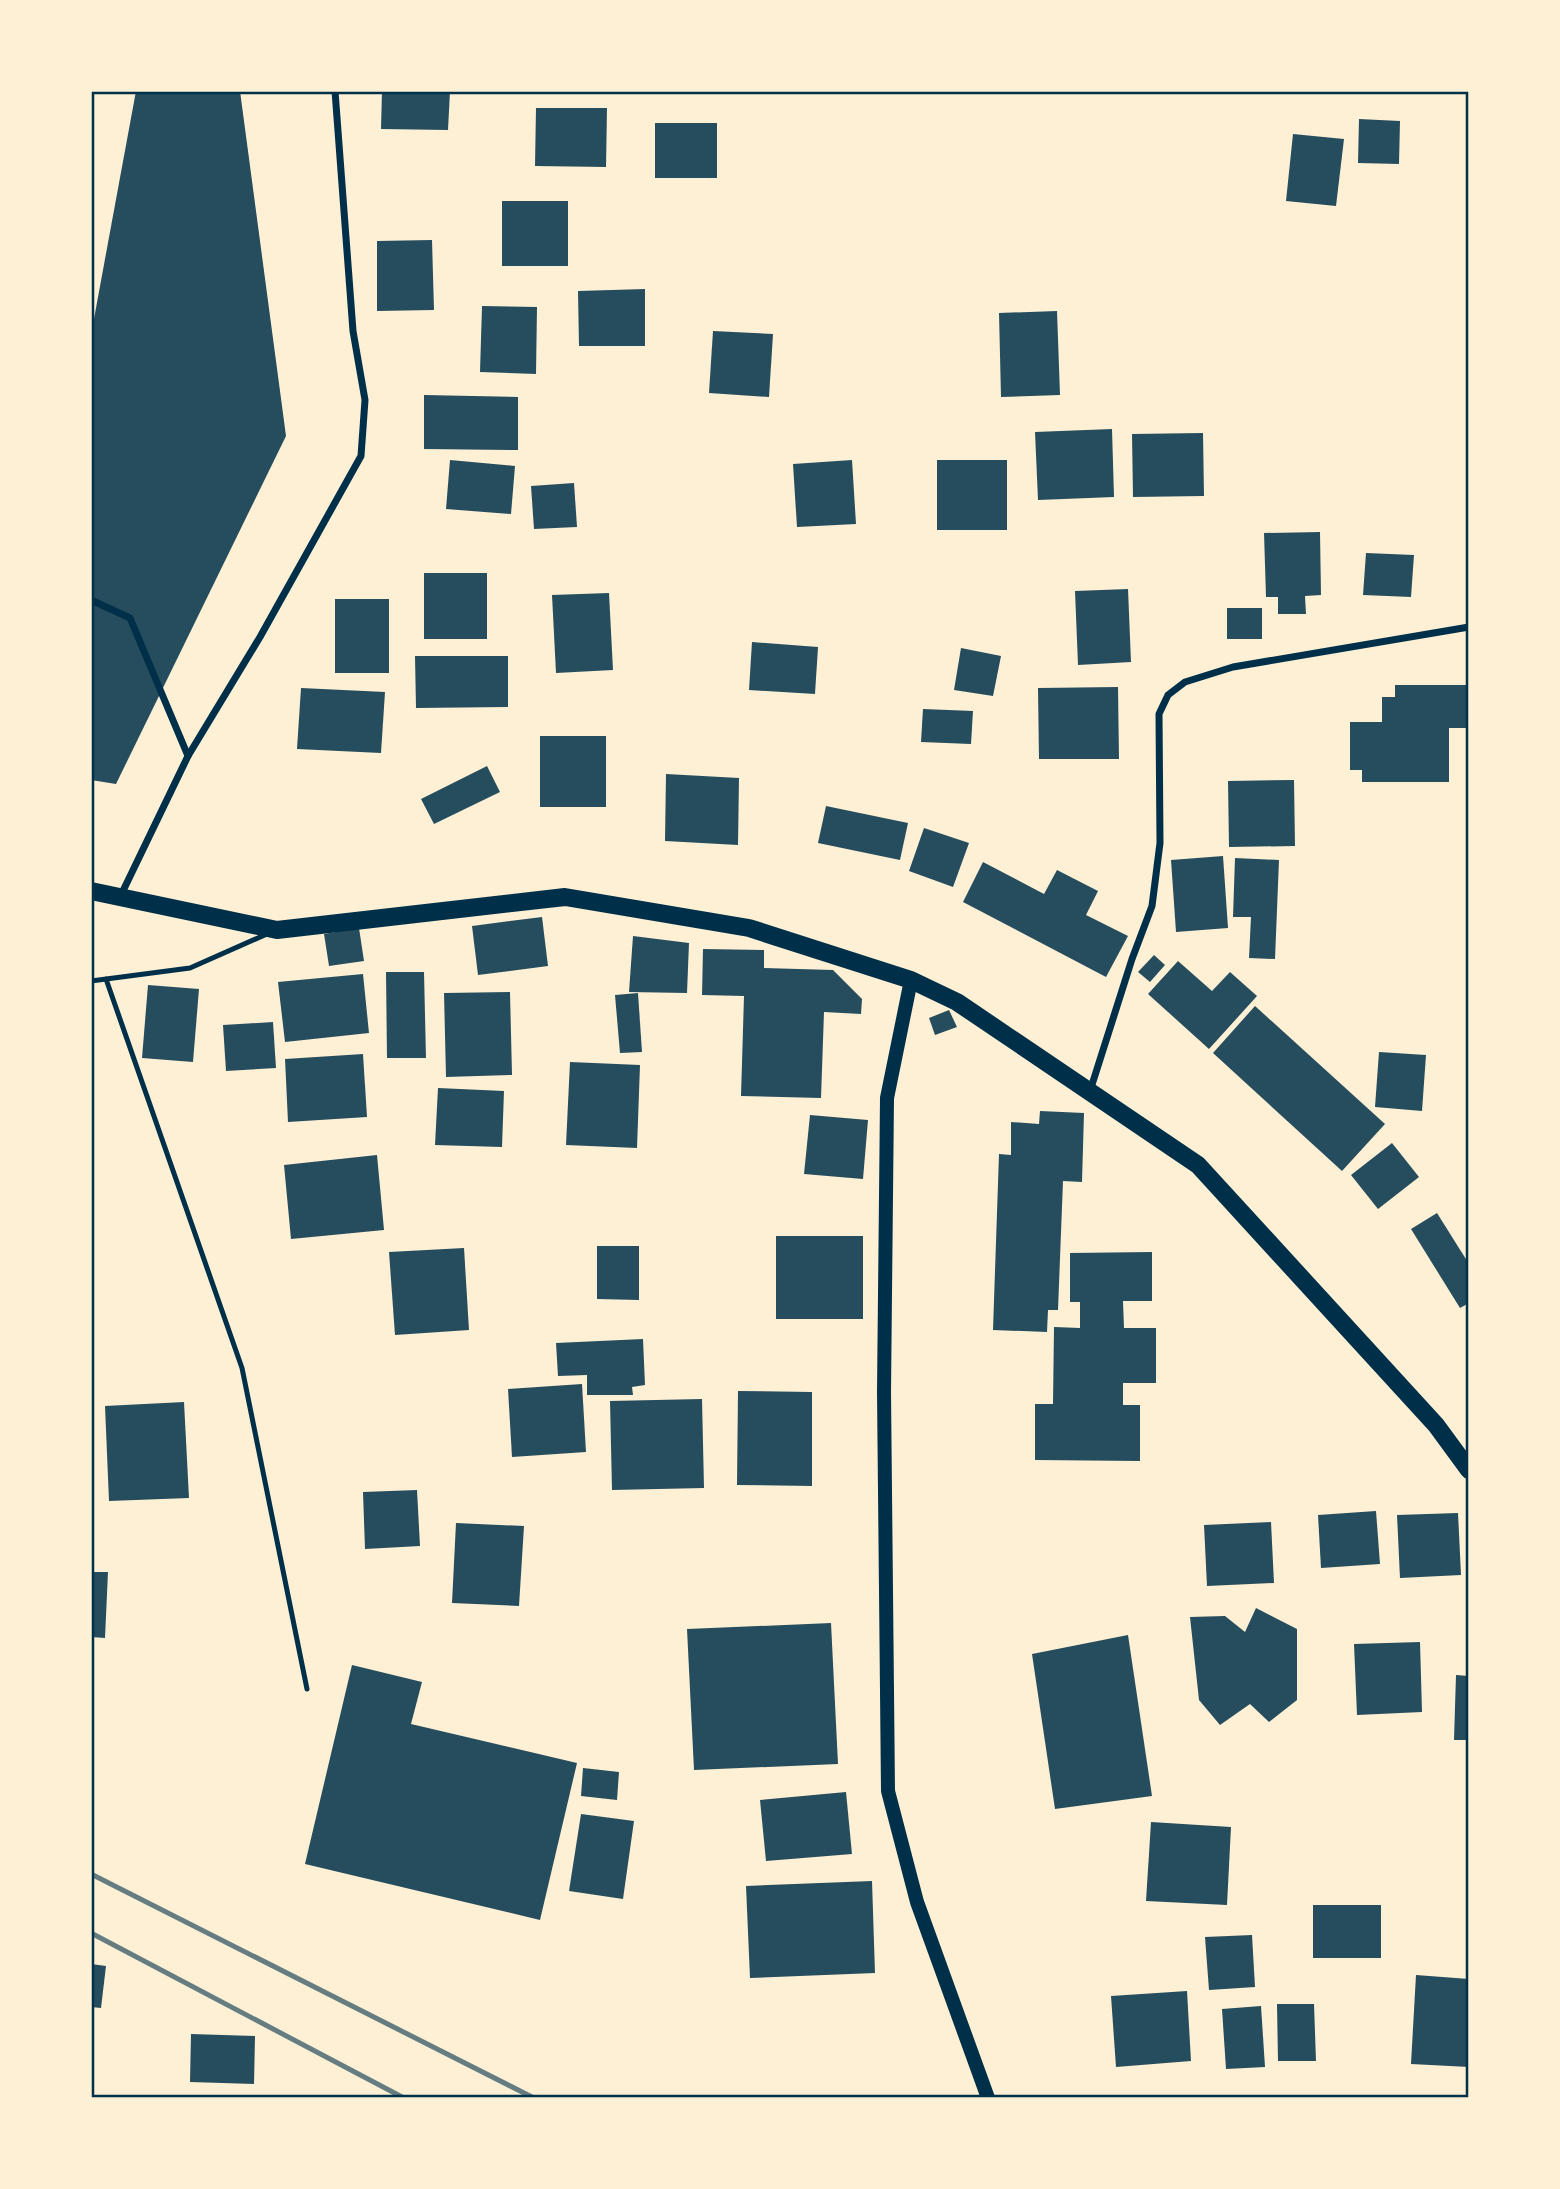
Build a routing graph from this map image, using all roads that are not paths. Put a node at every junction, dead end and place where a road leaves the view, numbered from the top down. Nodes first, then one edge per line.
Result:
1 (335, 91) edge
2 (91, 600) edge
3 (1469, 627) edge
4 (188, 756) junction
5 (91, 891) edge
6 (121, 895) junction
7 (276, 930) junction
8 (106, 979) junction
9 (911, 980) junction
10 (91, 981) edge
11 (1090, 1092) junction
12 (1469, 1468) edge
13 (307, 1689) dead end
14 (988, 2098) edge

1 - 4 street
2 - 4 street
3 - 11 street
4 - 6 street
5 - 6 main road
6 - 7 main road
7 - 8 lane
7 - 9 main road
8 - 10 lane
8 - 13 lane
9 - 11 main road
9 - 14 main road
11 - 12 main road

